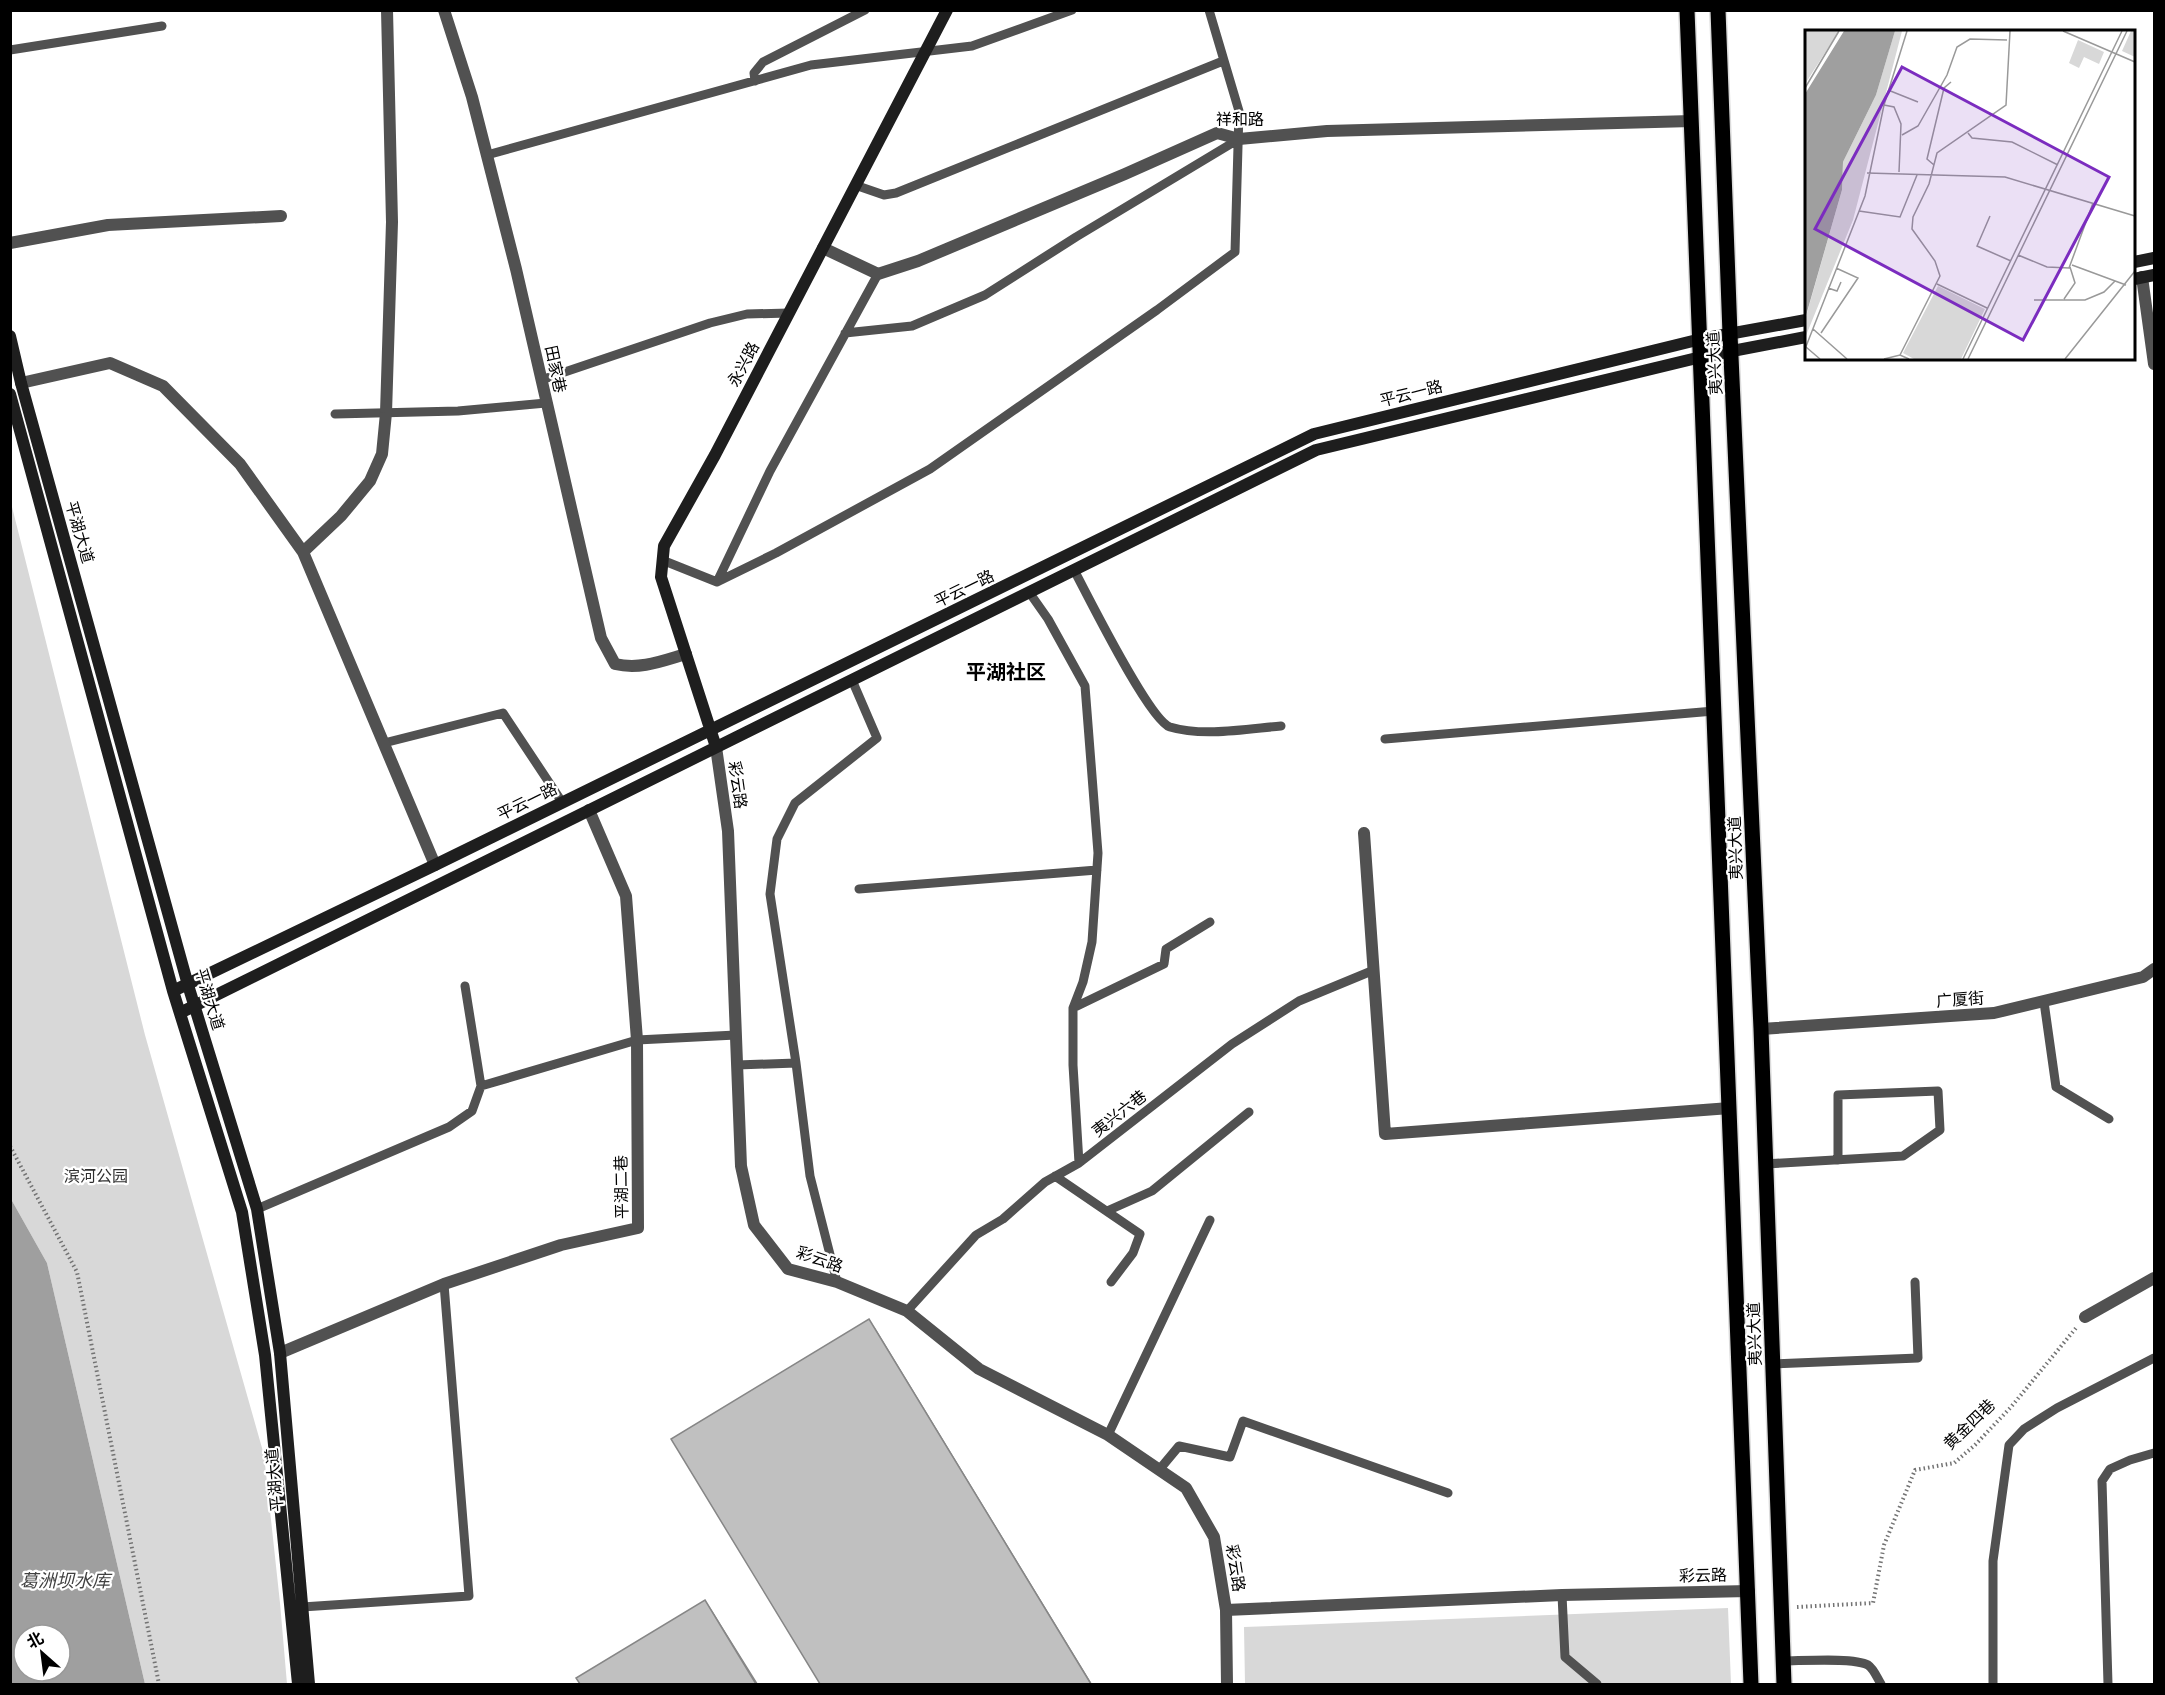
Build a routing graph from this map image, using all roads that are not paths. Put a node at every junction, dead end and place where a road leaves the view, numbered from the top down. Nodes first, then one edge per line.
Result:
1 (387, 10) edge
2 (444, 10) edge
3 (865, 10) edge
4 (947, 10) edge
5 (1072, 10) edge
6 (1209, 10) edge
7 (1687, 10) edge
8 (1718, 10) edge
9 (162, 26) dead end
10 (10, 51) edge
11 (925, 51) junction
12 (1223, 62) junction
13 (755, 81) junction
14 (1692, 121) junction
15 (1239, 139) junction
16 (487, 156) junction
17 (855, 185) junction
18 (281, 216) dead end
19 (10, 243) edge
20 (823, 248) junction
21 (2154, 258) edge
22 (2135, 262) edge
23 (878, 274) junction
24 (2143, 277) edge
25 (789, 313) junction
26 (1805, 320) edge
27 (845, 333) junction
28 (1730, 334) junction
29 (10, 336) edge
30 (1805, 337) edge
31 (1701, 339) junction
32 (1731, 350) junction
33 (1701, 357) junction
34 (2154, 364) edge
35 (541, 380) junction
36 (21, 383) junction
37 (10, 394) edge
38 (546, 403) junction
39 (386, 413) junction
40 (335, 414) dead end
41 (303, 552) junction
42 (662, 560) junction
43 (1074, 570) junction
44 (717, 582) junction
45 (1029, 592) junction
46 (686, 654) junction
47 (852, 680) junction
48 (1714, 711) junction
49 (1281, 726) dead end
50 (710, 730) junction
51 (1385, 739) dead end
52 (384, 742) junction
53 (716, 747) junction
54 (562, 802) junction
55 (589, 810) junction
56 (1365, 833) dead end
57 (435, 865) junction
58 (1097, 870) junction
59 (858, 889) dead end
60 (1210, 922) dead end
61 (2154, 969) edge
62 (1374, 970) junction
63 (188, 985) junction
64 (465, 986) dead end
65 (173, 991) junction
66 (2044, 1002) junction
67 (195, 1006) junction
68 (1073, 1008) junction
69 (180, 1013) junction
70 (1761, 1029) junction
71 (736, 1035) junction
72 (637, 1040) junction
73 (796, 1063) junction
74 (737, 1065) junction
75 (481, 1086) junction
76 (1730, 1108) junction
77 (1249, 1112) dead end
78 (2109, 1119) dead end
79 (1838, 1160) junction
80 (1079, 1163) junction
81 (1765, 1164) junction
82 (1055, 1176) junction
83 (257, 1209) junction
84 (1107, 1211) junction
85 (1210, 1220) dead end
86 (2154, 1278) edge
87 (837, 1282) junction
88 (1111, 1282) dead end
89 (1915, 1282) dead end
90 (444, 1284) junction
91 (907, 1311) junction
92 (2085, 1317) road end
93 (280, 1353) junction
94 (2154, 1358) edge
95 (1773, 1364) junction
96 (1108, 1435) junction
97 (2154, 1453) edge
98 (1159, 1470) junction
99 (1448, 1493) dead end
100 (1749, 1591) junction
101 (1562, 1595) junction
102 (302, 1607) junction
103 (1226, 1610) junction
104 (1783, 1661) junction
105 (298, 1684) edge
106 (309, 1684) edge
107 (1227, 1684) edge
108 (1597, 1684) edge
109 (1751, 1684) edge
110 (1784, 1684) edge
111 (1881, 1684) edge
112 (1993, 1684) edge
113 (2108, 1684) edge

1 - 39 street
2 - 16 street, 田家巷
3 - 13 lane
4 - 11 main road, 永兴路
5 - 11 lane
6 - 12 lane
7 - 14 main road, 夷兴大道
8 - 28 main road, 夷兴大道
9 - 10 lane
11 - 13 lane
11 - 17 main road, 永兴路
12 - 15 lane
12 - 17 lane
13 - 16 lane
14 - 15 street, 祥和路
14 - 31 main road, 夷兴大道
15 - 23 street, 祥和路
15 - 27 lane
15 - 44 lane
16 - 35 street, 田家巷
17 - 20 main road, 永兴路
18 - 19 street
20 - 23 street
20 - 25 main road, 永兴路
21 - 22 main road
23 - 27 lane
24 - 34 street
25 - 35 lane
25 - 42 main road, 永兴路
26 - 28 main road, 平云一路
27 - 44 lane
28 - 31 main road, 平云一路
28 - 32 main road, 夷兴大道
29 - 36 main road, 平湖大道
30 - 32 main road, 平云一路
31 - 33 main road, 夷兴大道
31 - 50 main road, 平云一路
32 - 33 main road, 平云一路
32 - 70 main road, 夷兴大道
33 - 43 main road, 平云一路
33 - 48 main road, 夷兴大道
35 - 38 street, 田家巷
36 - 41 street
36 - 63 main road, 平湖大道
37 - 65 main road, 平湖大道
38 - 39 lane
38 - 46 street, 田家巷
39 - 40 lane
39 - 41 street
41 - 52 street
42 - 44 lane
42 - 46 main road, 永兴路
43 - 45 main road, 平云一路
43 - 49 lane
45 - 47 main road, 平云一路
45 - 58 lane
46 - 50 main road, 永兴路
47 - 53 main road, 平云一路
47 - 73 lane
48 - 51 lane
48 - 76 main road, 夷兴大道
50 - 53 main road, 永兴路
50 - 54 main road, 平云一路
52 - 54 lane
52 - 57 street
53 - 55 main road, 平云一路
53 - 71 street, 彩云路
54 - 57 main road, 平云一路
55 - 67 main road, 平云一路
55 - 72 street, 平湖二巷
56 - 62 street
57 - 63 main road, 平云一路
58 - 59 lane
58 - 68 lane
60 - 68 lane
61 - 66 street, 广厦街
62 - 76 street
62 - 80 lane, 夷兴六巷
63 - 65 main road, 平云一路
63 - 67 main road, 平湖大道
64 - 75 lane
65 - 69 main road, 平湖大道
66 - 70 street, 广厦街
66 - 78 lane
67 - 69 main road, 平云一路
67 - 83 main road, 平湖大道
68 - 80 lane
69 - 105 main road, 平湖大道
70 - 81 main road, 夷兴大道
71 - 72 lane
71 - 74 street, 彩云路
72 - 75 lane
72 - 90 street, 平湖二巷
73 - 74 lane
73 - 87 lane
74 - 87 street, 彩云路
75 - 83 lane
76 - 100 main road, 夷兴大道
77 - 84 lane
79 - 79 lane
79 - 81 lane
80 - 82 lane, 夷兴六巷
81 - 95 main road, 夷兴大道
82 - 84 lane
82 - 91 lane, 夷兴六巷
83 - 93 main road, 平湖大道
84 - 88 lane
85 - 96 lane
86 - 92 street
87 - 91 street, 彩云路
89 - 95 lane
90 - 93 street, 平湖二巷
90 - 102 lane
91 - 96 street, 彩云路
93 - 102 main road, 平湖大道
94 - 112 lane
95 - 104 main road, 夷兴大道
96 - 98 street, 彩云路
97 - 113 lane
98 - 99 lane
98 - 103 street, 彩云路
100 - 101 street, 彩云路
100 - 109 main road, 夷兴大道
101 - 103 street, 彩云路
101 - 108 lane
102 - 106 main road, 平湖大道
103 - 107 street, 彩云路
104 - 110 main road, 夷兴大道
104 - 111 lane

